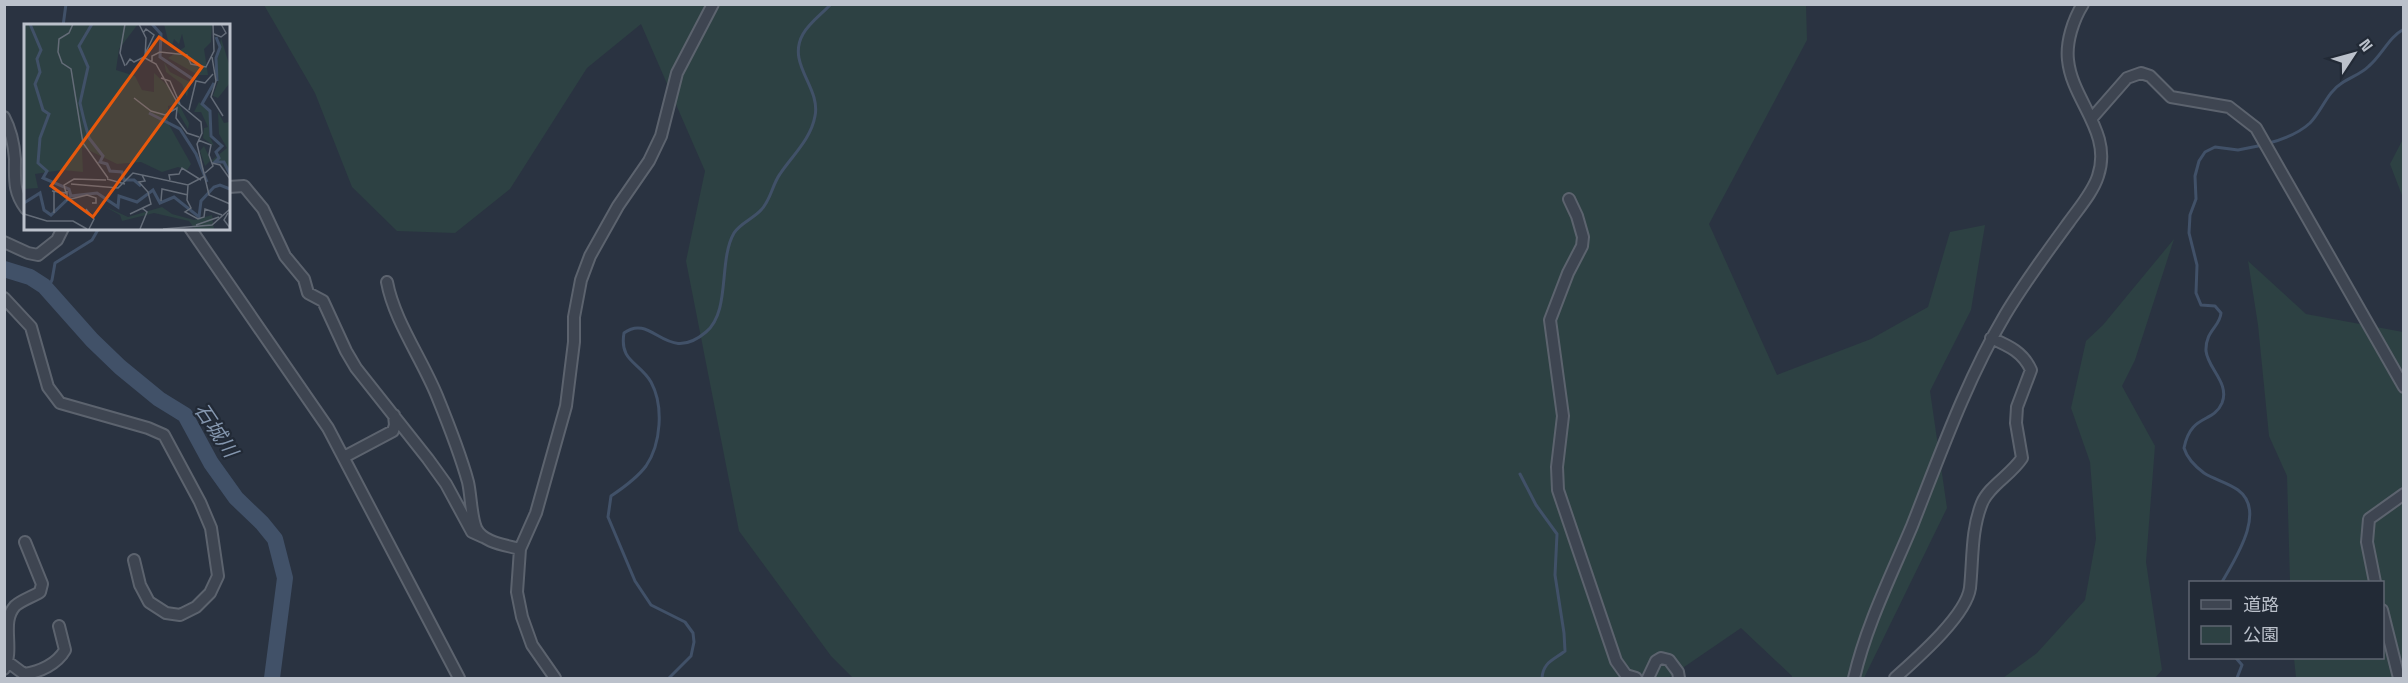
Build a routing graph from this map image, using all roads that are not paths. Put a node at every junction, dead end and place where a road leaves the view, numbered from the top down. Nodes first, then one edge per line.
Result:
1 (713, 4) edge
2 (2083, 4) edge
3 (4, 117) edge
4 (2092, 118) junction
5 (230, 187) edge
6 (1569, 199) dead end
7 (24, 205) edge
8 (62, 230) edge
9 (191, 230) edge
10 (4, 242) edge
11 (387, 282) dead end
12 (4, 298) edge
13 (1991, 338) junction
14 (2403, 387) edge
15 (394, 415) junction
16 (344, 457) junction
17 (2403, 494) edge
18 (483, 537) junction
19 (25, 542) dead end
20 (520, 549) junction
21 (134, 560) dead end
22 (2375, 581) edge
23 (6, 613) edge
24 (2384, 618) edge
25 (59, 626) dead end
26 (6, 666) edge
27 (459, 678) edge
28 (555, 678) edge
29 (1636, 678) edge
30 (1648, 678) edge
31 (1679, 678) edge
32 (1854, 678) edge
33 (1894, 678) edge
34 (2399, 678) edge

1 - 20 street
2 - 4 street
3 - 7 street
4 - 13 street
4 - 14 street
5 - 15 street
6 - 29 street
8 - 10 street
9 - 16 street
11 - 18 street
12 - 21 street
13 - 32 street
13 - 33 street
15 - 16 street
15 - 18 street
16 - 27 street
17 - 22 street
18 - 20 street
19 - 23 street
20 - 28 street
23 - 26 street
24 - 34 street
25 - 26 street
30 - 31 street

